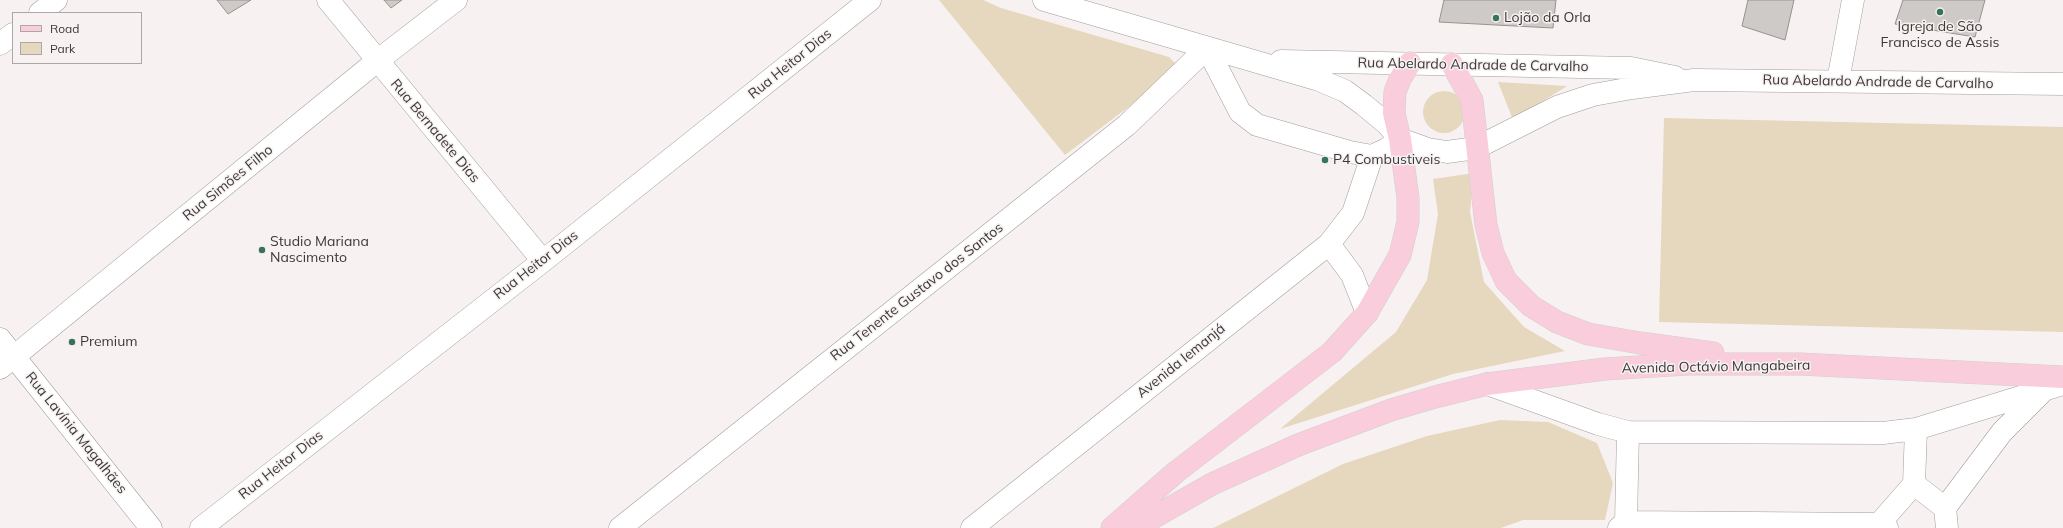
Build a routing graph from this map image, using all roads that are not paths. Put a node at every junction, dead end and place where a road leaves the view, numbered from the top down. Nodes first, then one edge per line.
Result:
1 (56, 0) edge
2 (328, 0) edge
3 (456, 0) edge
4 (870, 0) edge
5 (1044, 0) edge
6 (1853, 0) edge
7 (41, 12) edge
8 (12, 35) edge
9 (0, 44) edge
10 (1207, 48) junction
11 (1251, 60) junction
12 (377, 61) junction
13 (1410, 63) junction
14 (1452, 64) junction
15 (1694, 80) junction
16 (1838, 81) junction
17 (2063, 84) edge
18 (1400, 139) junction
19 (1476, 148) junction
20 (1372, 156) junction
21 (1329, 244) junction
22 (543, 261) junction
23 (1367, 312) junction
24 (0, 339) edge
25 (7, 362) edge
26 (1800, 364) junction
27 (2063, 377) edge
28 (1487, 384) junction
29 (2054, 387) edge
30 (1916, 429) junction
31 (1628, 432) junction
32 (1914, 484) junction
33 (1946, 518) edge
34 (1623, 525) edge
35 (1883, 526) edge
36 (151, 528) edge
37 (201, 528) edge
38 (620, 528) edge
39 (972, 528) edge
40 (1112, 528) edge
41 (1135, 528) edge

1 - 7 street
2 - 12 street, Rua Bernadete Dias
3 - 12 street, Rua Simões Filho
4 - 22 street, Rua Heitor Dias
5 - 10 street, Rua Abelardo Andrade de Carvalho
6 - 16 street
8 - 9 street
10 - 11 street, Rua Abelardo Andrade de Carvalho
10 - 20 street
10 - 38 street, Rua Tenente Gustavo dos Santos
11 - 13 street, Rua Abelardo Andrade de Carvalho
11 - 18 street, Rua Abelardo Andrade de Carvalho
12 - 22 street, Rua Bernadete Dias
12 - 25 street, Rua Simões Filho
13 - 14 street, Rua Abelardo Andrade de Carvalho
13 - 18 main road
14 - 15 street, Rua Abelardo Andrade de Carvalho
14 - 19 main road
15 - 16 street, Rua Abelardo Andrade de Carvalho
15 - 19 street, Rua Abelardo Andrade de Carvalho
16 - 17 street, Rua Abelardo Andrade de Carvalho
18 - 19 street, Rua Abelardo Andrade de Carvalho
18 - 20 street
18 - 23 main road
19 - 26 main road
20 - 21 street, Avenida Iemanjá
21 - 23 street
21 - 39 street, Avenida Iemanjá
22 - 37 street, Rua Heitor Dias
23 - 40 main road
24 - 25 street, Rua Lavínia Magalhães
25 - 36 street, Rua Lavínia Magalhães
26 - 27 main road, Avenida Octávio Mangabeira
26 - 28 main road, Avenida Octávio Mangabeira
28 - 31 street
28 - 41 main road, Avenida Octávio Mangabeira
29 - 30 street
29 - 33 street
30 - 31 street
30 - 32 street
31 - 34 street
32 - 33 street
32 - 35 street
34 - 35 street

